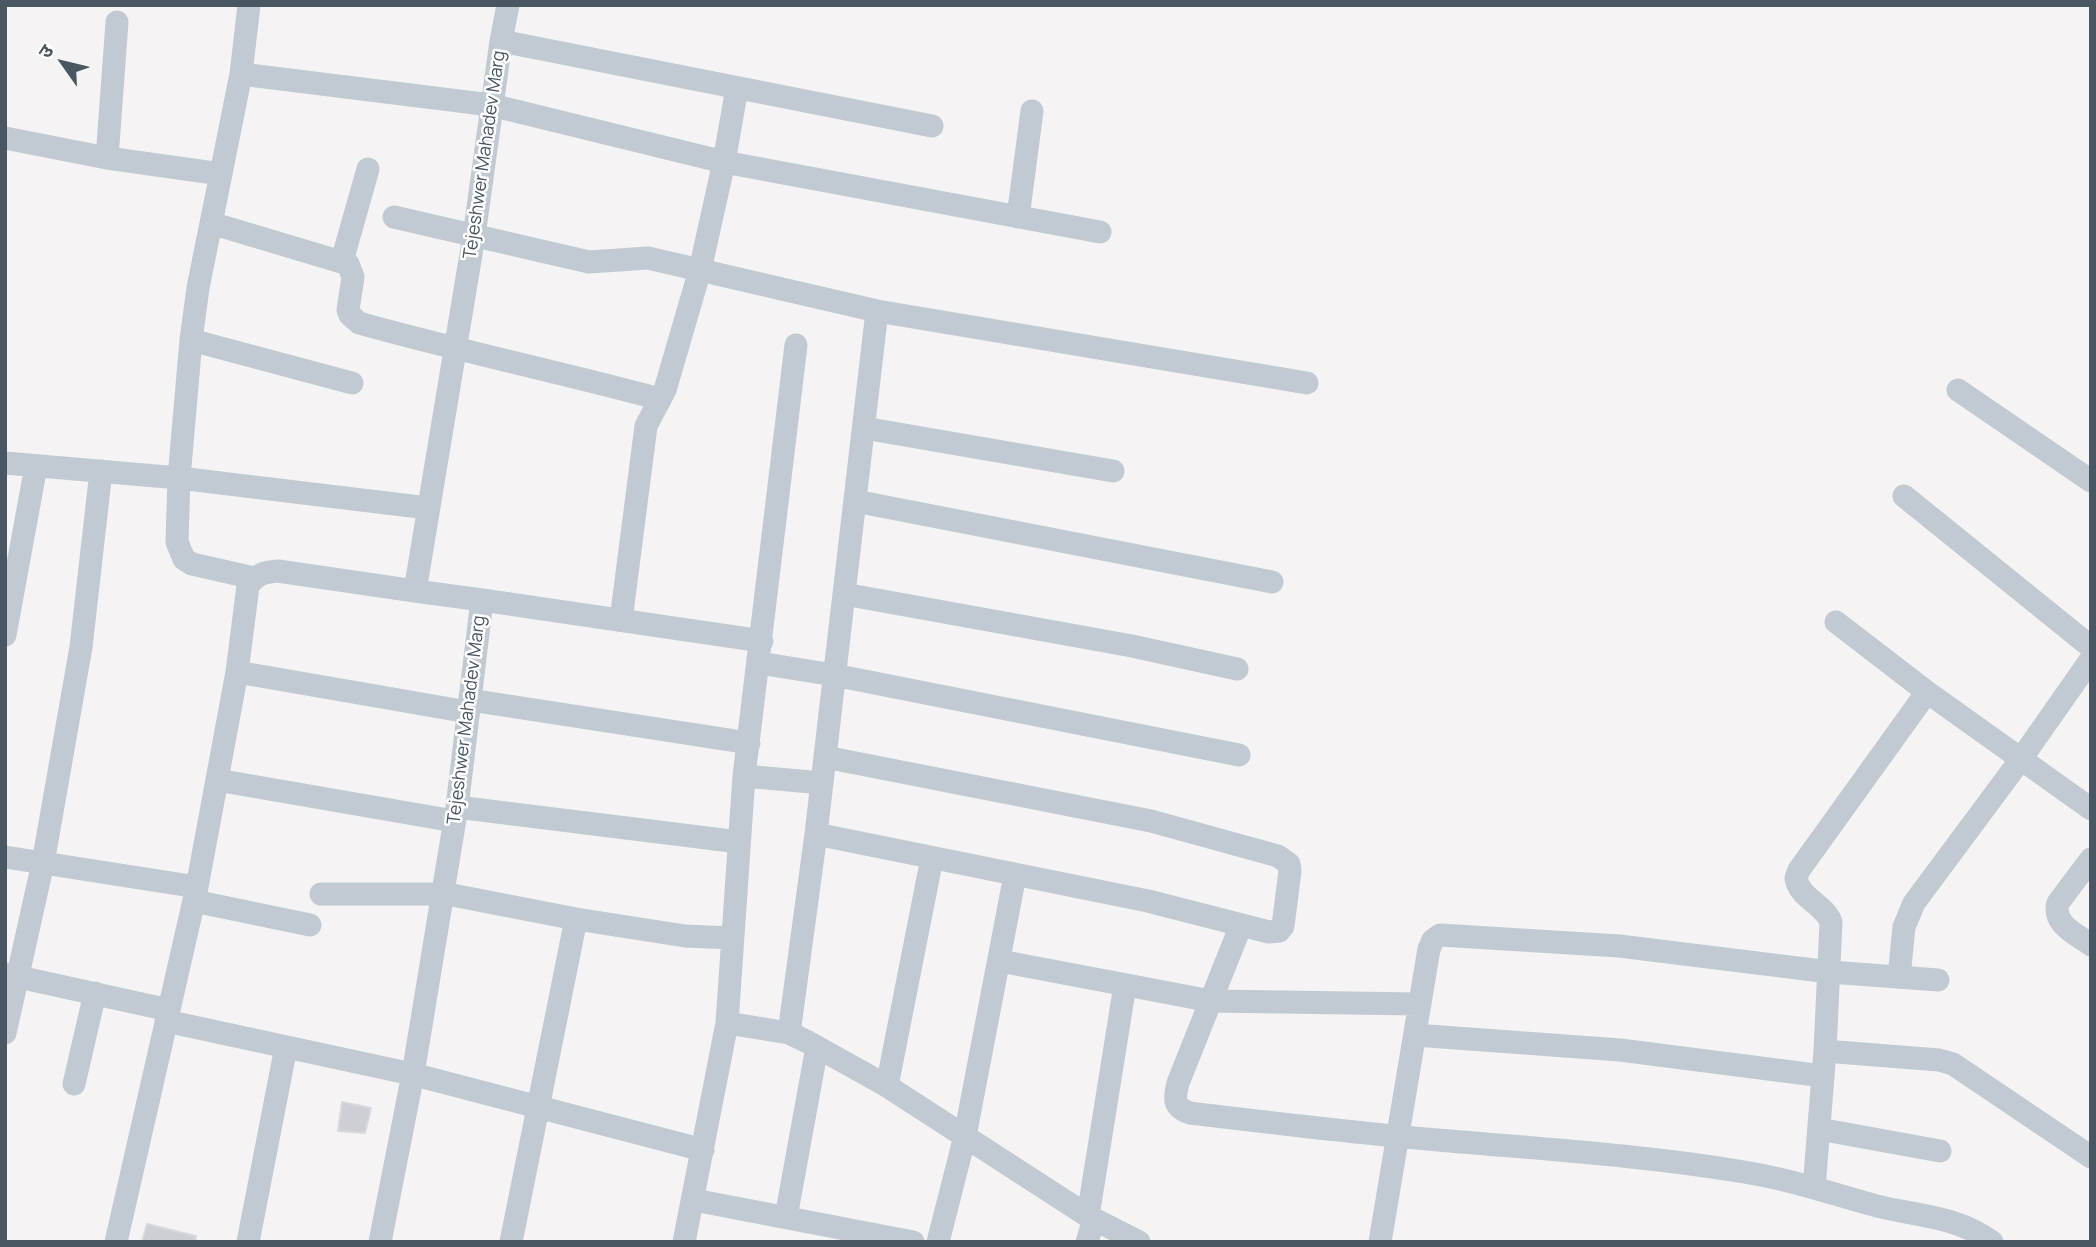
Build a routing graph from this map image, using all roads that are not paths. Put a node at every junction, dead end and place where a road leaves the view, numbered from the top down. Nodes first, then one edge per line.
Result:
1 (248, 5) edge
2 (508, 5) edge
3 (117, 22) dead end
4 (500, 41) junction
5 (241, 74) junction
6 (737, 88) junction
7 (494, 106) junction
8 (1032, 111) dead end
9 (932, 126) dead end
10 (5, 138) edge
11 (107, 158) junction
12 (724, 162) junction
13 (368, 169) dead end
14 (221, 174) junction
15 (1018, 216) junction
16 (394, 217) dead end
17 (211, 223) junction
18 (1100, 232) dead end
19 (474, 236) junction
20 (342, 261) junction
21 (699, 270) junction
22 (877, 311) junction
23 (191, 340) junction
24 (796, 345) dead end
25 (454, 350) junction
26 (352, 383) dead end
27 (1307, 383) dead end
28 (1958, 390) dead end
29 (660, 399) junction
30 (864, 428) junction
31 (5, 463) edge
32 (36, 466) junction
33 (101, 471) junction
34 (1113, 471) dead end
35 (2088, 474) edge
36 (179, 478) junction
37 (1904, 496) dead end
38 (855, 501) junction
39 (428, 508) junction
40 (254, 578) junction
41 (1272, 582) dead end
42 (415, 591) junction
43 (844, 594) junction
44 (482, 600) junction
45 (621, 621) junction
46 (1836, 622) dead end
47 (5, 635) edge
48 (2091, 647) edge
49 (760, 652) junction
50 (2091, 659) edge
51 (1237, 668) dead end
52 (237, 672) junction
53 (834, 675) junction
54 (1927, 692) junction
55 (469, 706) junction
56 (749, 743) junction
57 (1239, 755) dead end
58 (825, 757) junction
59 (2021, 758) junction
60 (744, 776) junction
61 (217, 780) junction
62 (822, 783) junction
63 (2091, 809) edge
64 (456, 814) junction
65 (816, 834) junction
66 (739, 842) junction
67 (5, 857) edge
68 (932, 858) junction
69 (2091, 859) edge
70 (44, 863) junction
71 (1015, 875) junction
72 (196, 894) junction
73 (321, 894) dead end
74 (443, 894) junction
75 (576, 919) junction
76 (310, 925) dead end
77 (1241, 925) junction
78 (732, 938) junction
79 (2091, 945) edge
80 (1000, 961) junction
81 (1830, 972) junction
82 (11, 975) edge
83 (1899, 978) junction
84 (1938, 980) dead end
85 (1125, 985) junction
86 (95, 993) junction
87 (1211, 1001) junction
88 (1420, 1004) junction
89 (167, 1015) junction
90 (727, 1023) junction
91 (5, 1033) edge
92 (789, 1033) junction
93 (1415, 1035) junction
94 (286, 1047) junction
95 (817, 1047) junction
96 (1825, 1051) junction
97 (414, 1074) junction
98 (1823, 1076) junction
99 (75, 1084) dead end
100 (887, 1086) junction
101 (539, 1107) junction
102 (1819, 1129) junction
103 (965, 1136) junction
104 (1399, 1137) junction
105 (703, 1150) junction
106 (1940, 1152) dead end
107 (2091, 1157) edge
108 (1814, 1188) junction
109 (694, 1200) junction
110 (786, 1217) junction
111 (1091, 1217) junction
112 (116, 1242) edge
113 (248, 1242) edge
114 (380, 1242) edge
115 (511, 1242) edge
116 (684, 1242) edge
117 (914, 1242) edge
118 (938, 1242) edge
119 (1087, 1242) edge
120 (1139, 1242) edge
121 (1380, 1242) edge
122 (1992, 1242) edge

1 - 5 street
2 - 4 street, Tejeshwer Mahadev Marg
3 - 11 street
4 - 6 street
4 - 7 street, Tejeshwer Mahadev Marg
5 - 7 street
5 - 14 street
6 - 9 street
6 - 12 street
7 - 12 street
7 - 19 street, Tejeshwer Mahadev Marg
8 - 15 street
10 - 11 street
11 - 14 street
12 - 15 street
12 - 21 street
13 - 20 street
14 - 17 street
15 - 18 street
16 - 19 street
17 - 20 street
17 - 23 street
19 - 21 street
19 - 25 street, Tejeshwer Mahadev Marg
20 - 25 street
21 - 22 street
21 - 29 street
22 - 27 street
22 - 30 street
23 - 26 street
23 - 36 street
24 - 49 street
25 - 29 street
25 - 39 street, Tejeshwer Mahadev Marg
28 - 35 street
29 - 45 street
30 - 34 street
30 - 38 street
31 - 32 street
32 - 33 street
32 - 47 street
33 - 36 street
33 - 70 street
36 - 39 street
36 - 40 street
37 - 48 street
38 - 41 street
38 - 43 street
39 - 42 street, Tejeshwer Mahadev Marg
40 - 42 street
40 - 52 street
42 - 44 street, Tejeshwer Mahadev Marg
43 - 51 street
43 - 53 street
44 - 45 street
44 - 55 street, Tejeshwer Mahadev Marg
45 - 49 street
46 - 54 street
49 - 53 street
49 - 56 street
50 - 59 street
52 - 55 street
52 - 61 street
53 - 57 street
53 - 58 street
54 - 59 street
54 - 81 street
55 - 56 street
55 - 64 street, Tejeshwer Mahadev Marg
56 - 60 street
58 - 62 street
58 - 77 street
59 - 63 street
59 - 83 street
60 - 62 street
60 - 66 street
61 - 64 street
61 - 72 street
62 - 65 street
64 - 66 street
64 - 74 street, Tejeshwer Mahadev Marg
65 - 68 street
65 - 92 street
66 - 78 street
67 - 70 street
68 - 71 street
68 - 100 street
69 - 79 street
70 - 72 street
70 - 82 street
71 - 77 street
71 - 80 street
72 - 76 street
72 - 89 street
73 - 74 street
74 - 75 street
74 - 97 street, Tejeshwer Mahadev Marg
75 - 78 street
75 - 101 street
77 - 87 street
78 - 90 street
80 - 85 street
80 - 103 street
81 - 83 street
81 - 88 street
81 - 96 street
82 - 86 street
82 - 91 street
83 - 84 street
85 - 87 street
85 - 111 street
86 - 89 street
86 - 99 street
87 - 88 street
87 - 104 street
88 - 93 street
89 - 94 street
89 - 112 street
90 - 92 street
90 - 105 street
92 - 95 street
93 - 98 street
93 - 104 street
94 - 97 street
94 - 113 street
95 - 100 street
95 - 110 street
96 - 98 street
96 - 107 street
97 - 101 street
97 - 114 street, Tejeshwer Mahadev Marg
98 - 102 street
100 - 103 street
101 - 105 street
101 - 115 street
102 - 106 street
102 - 108 street
103 - 111 street
103 - 118 street
104 - 108 street
104 - 121 street
105 - 109 street
108 - 122 street
109 - 110 street
109 - 116 street
110 - 117 street
111 - 119 street
111 - 120 street

